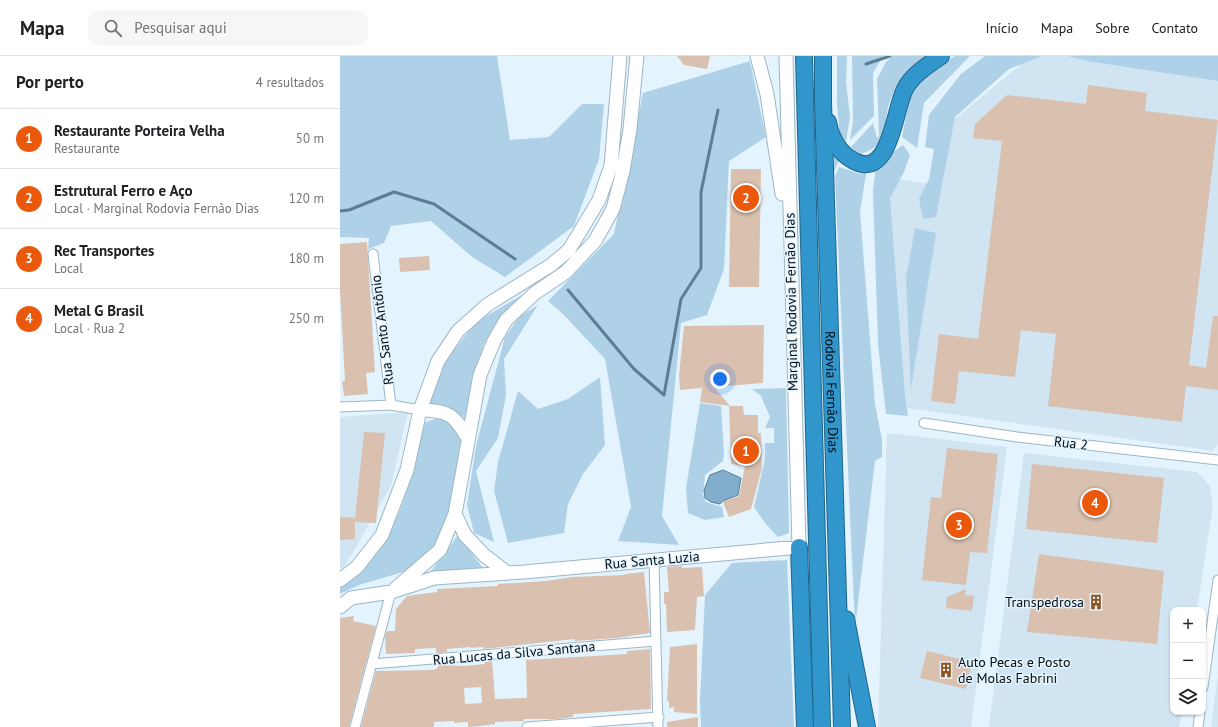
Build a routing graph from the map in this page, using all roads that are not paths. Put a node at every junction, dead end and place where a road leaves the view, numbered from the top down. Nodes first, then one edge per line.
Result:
1 (620, 56) edge
2 (637, 56) edge
3 (757, 56) edge
4 (786, 56) edge
5 (804, 56) edge
6 (823, 56) edge
7 (941, 56) edge
8 (823, 102) junction
9 (373, 254) dead end
10 (790, 258) junction
11 (391, 405) junction
12 (340, 407) edge
13 (420, 410) junction
14 (924, 423) dead end
15 (468, 439) junction
16 (1218, 460) edge
17 (455, 514) junction
18 (799, 547) junction
19 (654, 560) junction
20 (506, 572) junction
21 (837, 575) junction
22 (340, 580) edge
23 (1218, 580) edge
24 (391, 592) junction
25 (340, 607) edge
26 (656, 641) junction
27 (372, 664) junction
28 (1204, 679) edge
29 (1200, 715) edge
30 (659, 716) junction
31 (355, 727) edge
32 (527, 727) edge
33 (658, 727) edge
34 (805, 727) edge
35 (822, 727) edge
36 (842, 727) edge
37 (867, 727) edge
38 (1198, 727) edge

1 - 13 main road
2 - 15 main road
3 - 10 main road
4 - 10 main road, Marginal Rodovia Fernão Dias
5 - 35 highway, Rodovia Fernão Dias
6 - 8 highway, Rodovia Fernão Dias
7 - 8 highway
8 - 21 highway, Rodovia Fernão Dias
9 - 11 street, Rua Santo Antônio
10 - 18 main road, Marginal Rodovia Fernão Dias
11 - 12 street
11 - 13 street
13 - 15 main road
13 - 22 main road
14 - 16 street, Rua 2
15 - 17 main road
17 - 20 main road
17 - 24 main road
18 - 19 main road, Rua Santa Luzia
18 - 34 highway
19 - 20 main road, Rua Santa Luzia
19 - 26 street
20 - 24 main road, Rua Santa Luzia
21 - 36 highway, Rodovia Fernão Dias
21 - 37 highway
23 - 28 street
24 - 25 main road, Rua Santa Luzia
24 - 27 street
26 - 27 street, Rua Lucas da Silva Santana
26 - 30 street
27 - 31 street
29 - 38 street
30 - 32 street
30 - 33 street

